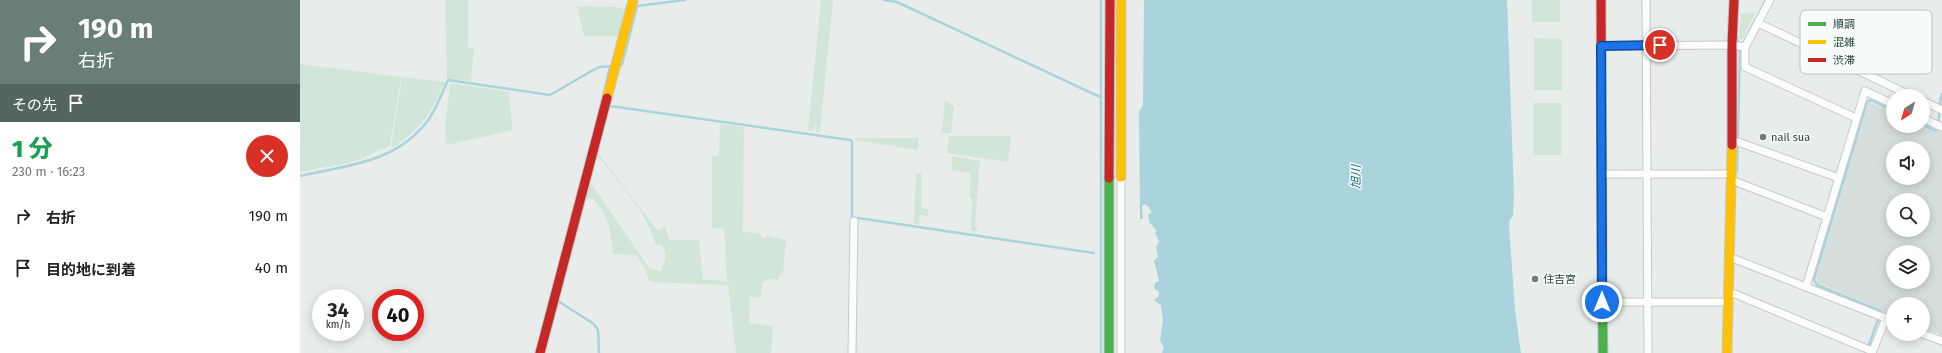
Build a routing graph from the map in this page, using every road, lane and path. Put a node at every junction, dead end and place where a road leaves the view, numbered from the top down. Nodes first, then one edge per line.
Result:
1 (633, 0) edge
2 (1110, 0) edge
3 (1121, 0) edge
4 (1601, 0) edge
5 (1646, 0) edge
6 (1734, 0) edge
7 (1770, 0) edge
8 (1758, 23) junction
9 (1800, 43) edge
10 (1646, 45) junction
11 (1601, 46) junction
12 (1739, 46) junction
13 (1866, 74) edge
14 (1897, 89) edge
15 (1886, 101) edge
16 (1930, 103) edge
17 (1941, 107) edge
18 (1856, 118) junction
19 (1930, 121) edge
20 (1940, 126) edge
21 (1738, 142) dead end
22 (1647, 173) junction
23 (1601, 174) junction
24 (1121, 177) joint
25 (1839, 178) junction
26 (1734, 179) junction
27 (1827, 217) junction
28 (854, 221) dead end
29 (1732, 259) junction
30 (1806, 287) junction
31 (1731, 296) junction
32 (1648, 301) junction
33 (1602, 302) junction
34 (1881, 317) junction
35 (1886, 319) edge
36 (1930, 337) edge
37 (1942, 341) edge
38 (1870, 351) edge
39 (540, 353) edge
40 (852, 353) edge
41 (1109, 353) edge
42 (1121, 353) edge
43 (1603, 353) edge
44 (1648, 353) edge
45 (1727, 353) edge

1 - 39 street
2 - 41 street
3 - 24 street
4 - 11 street
5 - 10 street
6 - 12 street
7 - 8 street
8 - 9 street
8 - 12 street
10 - 11 street
10 - 12 street
10 - 22 street
11 - 23 street
12 - 18 street
12 - 26 street
13 - 14 street
15 - 18 street
16 - 17 street
18 - 25 street
19 - 20 street
21 - 25 street
22 - 23 street
22 - 26 street
22 - 32 street
23 - 33 street
24 - 42 street
25 - 27 street
26 - 27 street
26 - 29 street
27 - 30 street
28 - 40 street
29 - 30 street
29 - 31 street
30 - 34 street
31 - 32 street
31 - 38 street
31 - 45 street
32 - 33 street
32 - 44 street
33 - 43 street
34 - 35 street
34 - 38 street
36 - 37 street

